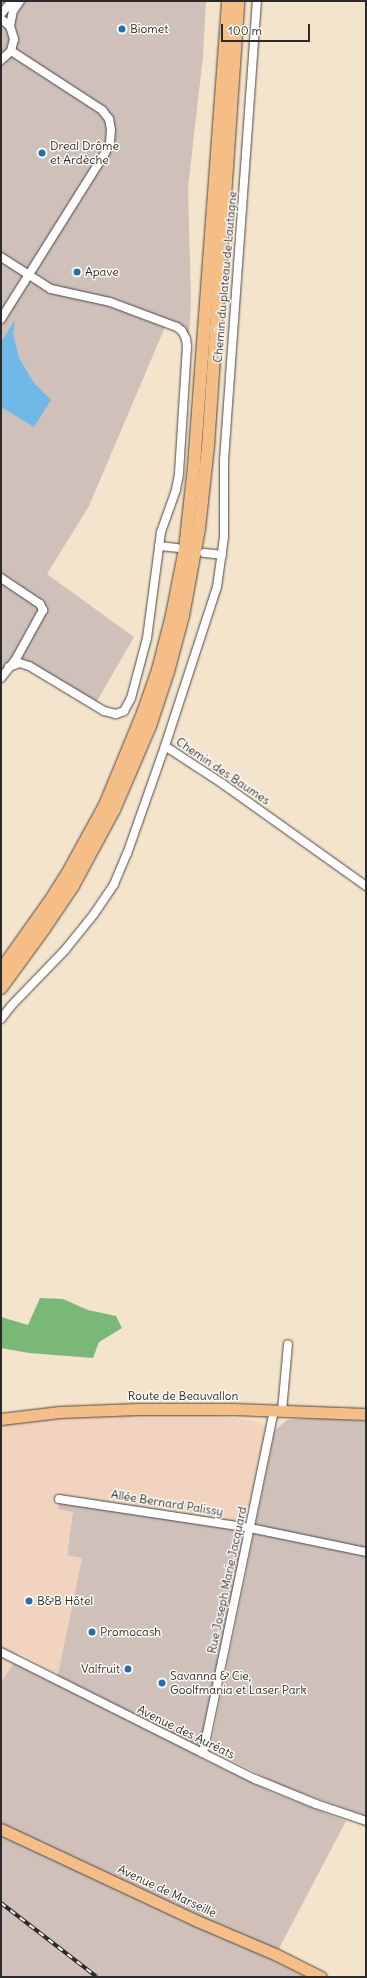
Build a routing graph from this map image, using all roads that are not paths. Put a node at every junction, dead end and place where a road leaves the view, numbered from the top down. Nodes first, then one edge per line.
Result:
1 (12, 1) edge
2 (20, 1) edge
3 (220, 1) edge
4 (228, 1) edge
5 (238, 1) edge
6 (241, 1) edge
7 (257, 1) edge
8 (1, 14) edge
9 (1, 19) edge
10 (10, 26) junction
11 (234, 50) junction
12 (11, 51) junction
13 (1, 60) edge
14 (218, 141) junction
15 (1, 257) edge
16 (29, 275) junction
17 (1, 319) edge
18 (159, 546) junction
19 (177, 548) dead end
20 (204, 553) dead end
21 (222, 555) junction
22 (1, 578) edge
23 (9, 667) junction
24 (1, 678) edge
25 (165, 746) junction
26 (366, 886) edge
27 (1, 970) edge
28 (1, 988) edge
29 (1, 1019) edge
30 (288, 1344) dead end
31 (278, 1410) junction
32 (366, 1414) edge
33 (1, 1419) edge
34 (59, 1499) dead end
35 (250, 1528) junction
36 (366, 1552) edge
37 (1, 1652) edge
38 (203, 1753) junction
39 (366, 1821) edge
40 (1, 1829) edge
41 (322, 1977) edge

1 - 8 street
2 - 10 street
3 - 14 highway
4 - 14 highway
5 - 11 highway
6 - 11 highway
7 - 21 street, Chemin du plateau de Lautagne
9 - 10 street
10 - 12 street
11 - 28 highway
12 - 13 street
12 - 16 street
14 - 27 highway
15 - 16 street
16 - 17 street
16 - 18 street
18 - 19 street
18 - 23 street
20 - 21 street
21 - 25 street, Chemin des Baumes
22 - 23 street
23 - 24 street
25 - 26 street, Chemin des Baumes
25 - 29 street
30 - 31 street, Rue Joseph Marie Jacquard
31 - 32 main road, Route de Beauvallon
31 - 33 main road, Route de Beauvallon
31 - 35 street, Rue Joseph Marie Jacquard
34 - 35 street, Allée Bernard Palissy
35 - 36 street, Allée Bernard Palissy
35 - 38 street, Rue Joseph Marie Jacquard
37 - 38 street, Avenue des Auréats
38 - 39 street, Avenue des Auréats
40 - 41 main road, Avenue de Marseille

